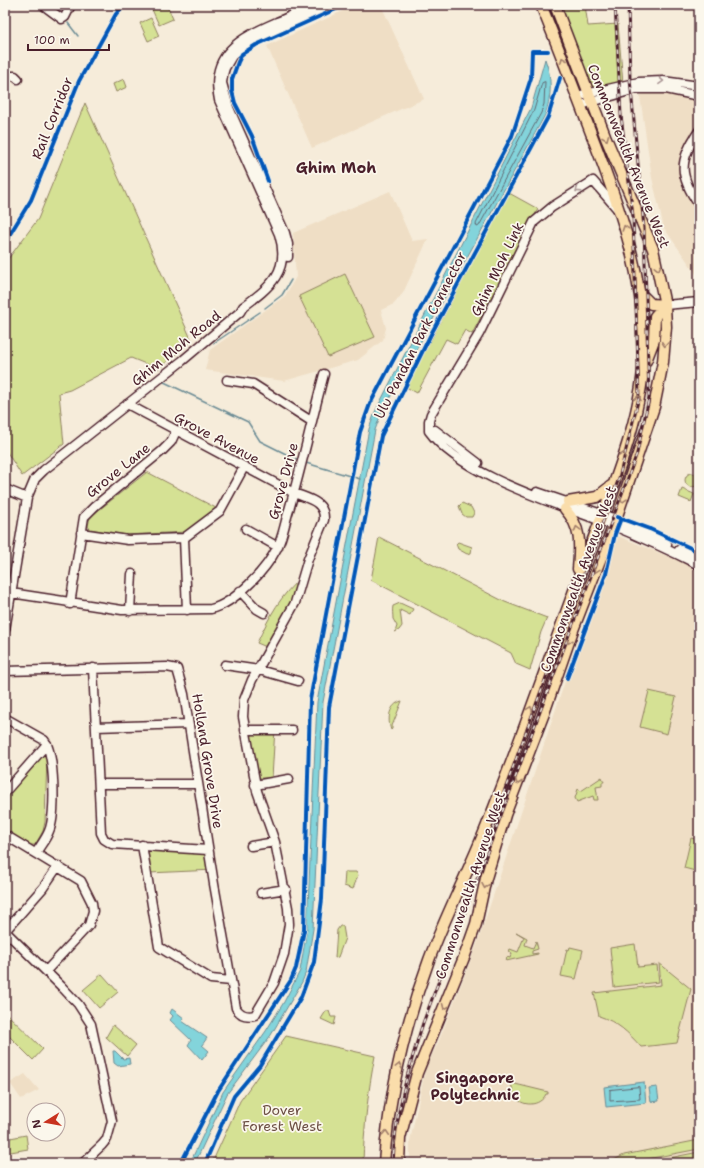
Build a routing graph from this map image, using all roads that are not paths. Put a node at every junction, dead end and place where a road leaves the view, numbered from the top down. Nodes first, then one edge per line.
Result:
1 (43, 5) edge
2 (70, 5) edge
3 (314, 5) edge
4 (329, 5) edge
5 (541, 5) edge
6 (555, 5) edge
7 (5, 76) edge
8 (18, 79) dead end
9 (219, 83) junction
10 (699, 86) edge
11 (699, 96) edge
12 (591, 97) junction
13 (579, 101) junction
14 (699, 131) edge
15 (699, 205) edge
16 (620, 213) junction
17 (641, 294) junction
18 (699, 302) edge
19 (665, 305) junction
20 (643, 370) junction
21 (324, 374) dead end
22 (227, 380) dead end
23 (127, 404) junction
24 (311, 421) junction
25 (176, 431) junction
26 (244, 467) junction
27 (612, 485) junction
28 (5, 489) edge
29 (294, 494) junction
30 (26, 498) junction
31 (566, 505) junction
32 (601, 518) junction
33 (615, 523) junction
34 (246, 529) dead end
35 (81, 534) junction
36 (184, 538) junction
37 (278, 547) junction
38 (699, 559) edge
39 (699, 566) edge
40 (132, 574) dead end
41 (577, 581) junction
42 (240, 591) junction
43 (11, 593) junction
44 (70, 604) junction
45 (188, 610) junction
46 (130, 611) junction
47 (264, 613) dead end
48 (5, 630) edge
49 (226, 665) dead end
50 (93, 668) junction
51 (258, 670) junction
52 (5, 671) edge
53 (15, 671) junction
54 (5, 676) edge
55 (298, 681) dead end
56 (5, 718) edge
57 (188, 724) junction
58 (96, 727) junction
59 (246, 730) junction
60 (292, 730) dead end
61 (532, 743) junction
62 (47, 744) junction
63 (516, 746) junction
64 (529, 755) junction
65 (505, 776) junction
66 (289, 779) dead end
67 (100, 784) junction
68 (198, 784) junction
69 (255, 785) junction
70 (5, 792) edge
71 (5, 835) edge
72 (275, 842) junction
73 (142, 845) junction
74 (251, 846) dead end
75 (208, 850) junction
76 (36, 853) junction
77 (58, 866) junction
78 (286, 889) junction
79 (261, 893) dead end
80 (5, 931) edge
81 (46, 971) junction
82 (231, 981) junction
83 (244, 1015) joint
84 (83, 1163) edge
85 (384, 1163) edge
86 (399, 1163) edge

1 - 2 street
3 - 9 street, Ghim Moh Road
4 - 9 street, Ghim Moh Road
13 -> 5 main road, Commonwealth Avenue West
6 - 12 main road, Commonwealth Avenue West
7 - 8 street
9 - 23 street, Ghim Moh Road
12 -> 10 street
11 - 12 street
12 - 13 street
12 -> 19 main road, Commonwealth Avenue West
13 - 16 main road, Commonwealth Avenue West
14 - 15 street
17 -> 16 main road, Commonwealth Avenue West
16 -> 31 street, Ghim Moh Link
17 - 19 main road
17 - 20 main road, Commonwealth Avenue West
18 - 19 street
19 - 20 main road
19 -> 33 main road, Commonwealth Avenue West
27 -> 20 main road, Commonwealth Avenue West
21 - 24 street, Grove Drive
22 - 24 street
23 - 25 street, Grove Avenue
23 - 30 street, Ghim Moh Road
24 - 29 street, Grove Drive
25 - 26 street, Grove Avenue
25 - 35 street, Grove Lane
26 - 29 street, Grove Avenue
26 - 36 street
27 - 31 main road
27 - 32 main road, Commonwealth Avenue West
28 - 30 street
29 - 37 street, Grove Drive
29 - 51 street, Grove Avenue
30 - 43 street, Ghim Moh Road
31 - 32 street, Ghim Moh Link
41 -> 31 main road
32 - 33 street, Ghim Moh Link
32 - 41 main road, Commonwealth Avenue West
33 - 38 street
33 - 39 street
33 -> 61 main road, Commonwealth Avenue West
34 - 37 street, Grove Drive
35 - 36 street
35 - 44 street, Grove Lane
36 - 45 street
37 - 42 street, Grove Drive
40 - 46 street
63 -> 41 main road, Commonwealth Avenue West
42 - 45 street, Grove Drive
42 - 47 street
43 - 44 street, Grove Drive
43 - 48 street, Ghim Moh Road
44 - 46 street, Grove Drive
45 - 46 street, Grove Drive
49 - 51 street
50 - 53 street, Holland Grove Drive
50 - 57 street, Holland Grove Drive
50 - 58 street
51 - 55 street
51 - 59 street, Grove Avenue
52 - 53 street, Holland Grove Drive
53 - 54 street, Holland Grove Drive
56 - 62 street
57 - 58 street
57 - 68 street, Holland Grove Drive
58 - 67 street
59 - 60 street
59 - 69 street, Grove Avenue
61 - 63 main road
61 - 64 main road, Commonwealth Avenue West
62 - 70 street
62 - 76 street
63 - 65 main road, Commonwealth Avenue West
64 - 65 main road
64 -> 86 main road, Commonwealth Avenue West
85 -> 65 main road, Commonwealth Avenue West
66 - 69 street
67 - 68 street
67 - 73 street
68 - 75 street, Holland Grove Drive
69 - 72 street, Grove Avenue
71 - 76 street
72 - 74 street
72 - 78 street, Grove Avenue
73 - 75 street
73 - 82 street
75 - 82 street, Holland Grove Drive
76 - 77 street
77 - 80 street
77 - 81 street
78 - 79 street
78 - 83 street, Grove Avenue
80 - 81 street
81 - 84 street
82 - 83 street, Holland Grove Drive

